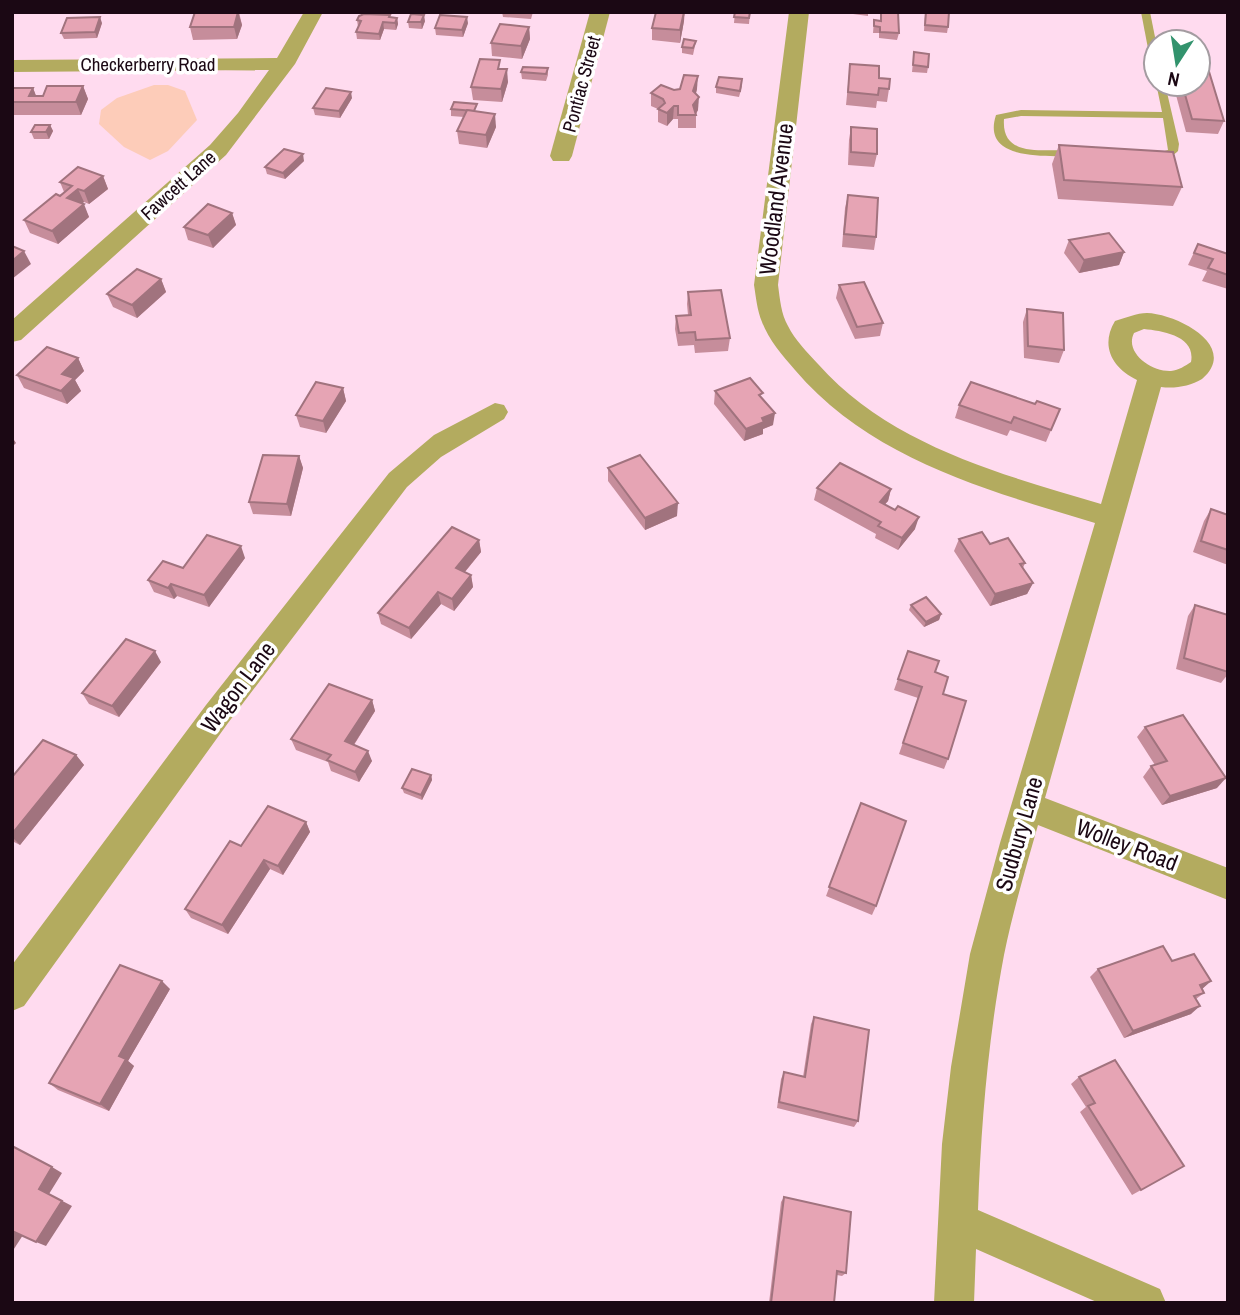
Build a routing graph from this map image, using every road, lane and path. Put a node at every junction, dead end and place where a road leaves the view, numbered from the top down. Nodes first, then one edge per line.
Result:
1 (314, 12) edge
2 (600, 12) edge
3 (799, 12) edge
4 (285, 64) junction
5 (12, 66) edge
6 (1163, 98) edge
7 (1167, 115) junction
8 (1080, 153) edge
9 (561, 156) dead end
10 (1144, 156) edge
11 (12, 334) edge
12 (1151, 377) dead end
13 (495, 412) dead end
14 (1110, 517) junction
15 (1027, 806) junction
16 (1228, 884) edge
17 (12, 994) edge
18 (957, 1221) junction
19 (954, 1303) edge
20 (1146, 1303) edge

1 - 4 street, Fawcett Lane
2 - 9 street, Pontiac Street
3 - 14 street, Woodland Avenue
4 - 5 street, Checkerberry Road
4 - 11 street, Fawcett Lane
6 - 7 lane
7 - 8 lane
7 - 10 lane
12 - 14 street, Sudbury Lane
13 - 17 street, Wagon Lane
14 - 15 street, Sudbury Lane
15 - 16 street, Wolley Road
15 - 18 street, Sudbury Lane
18 - 19 street, Sudbury Lane
18 - 20 street

